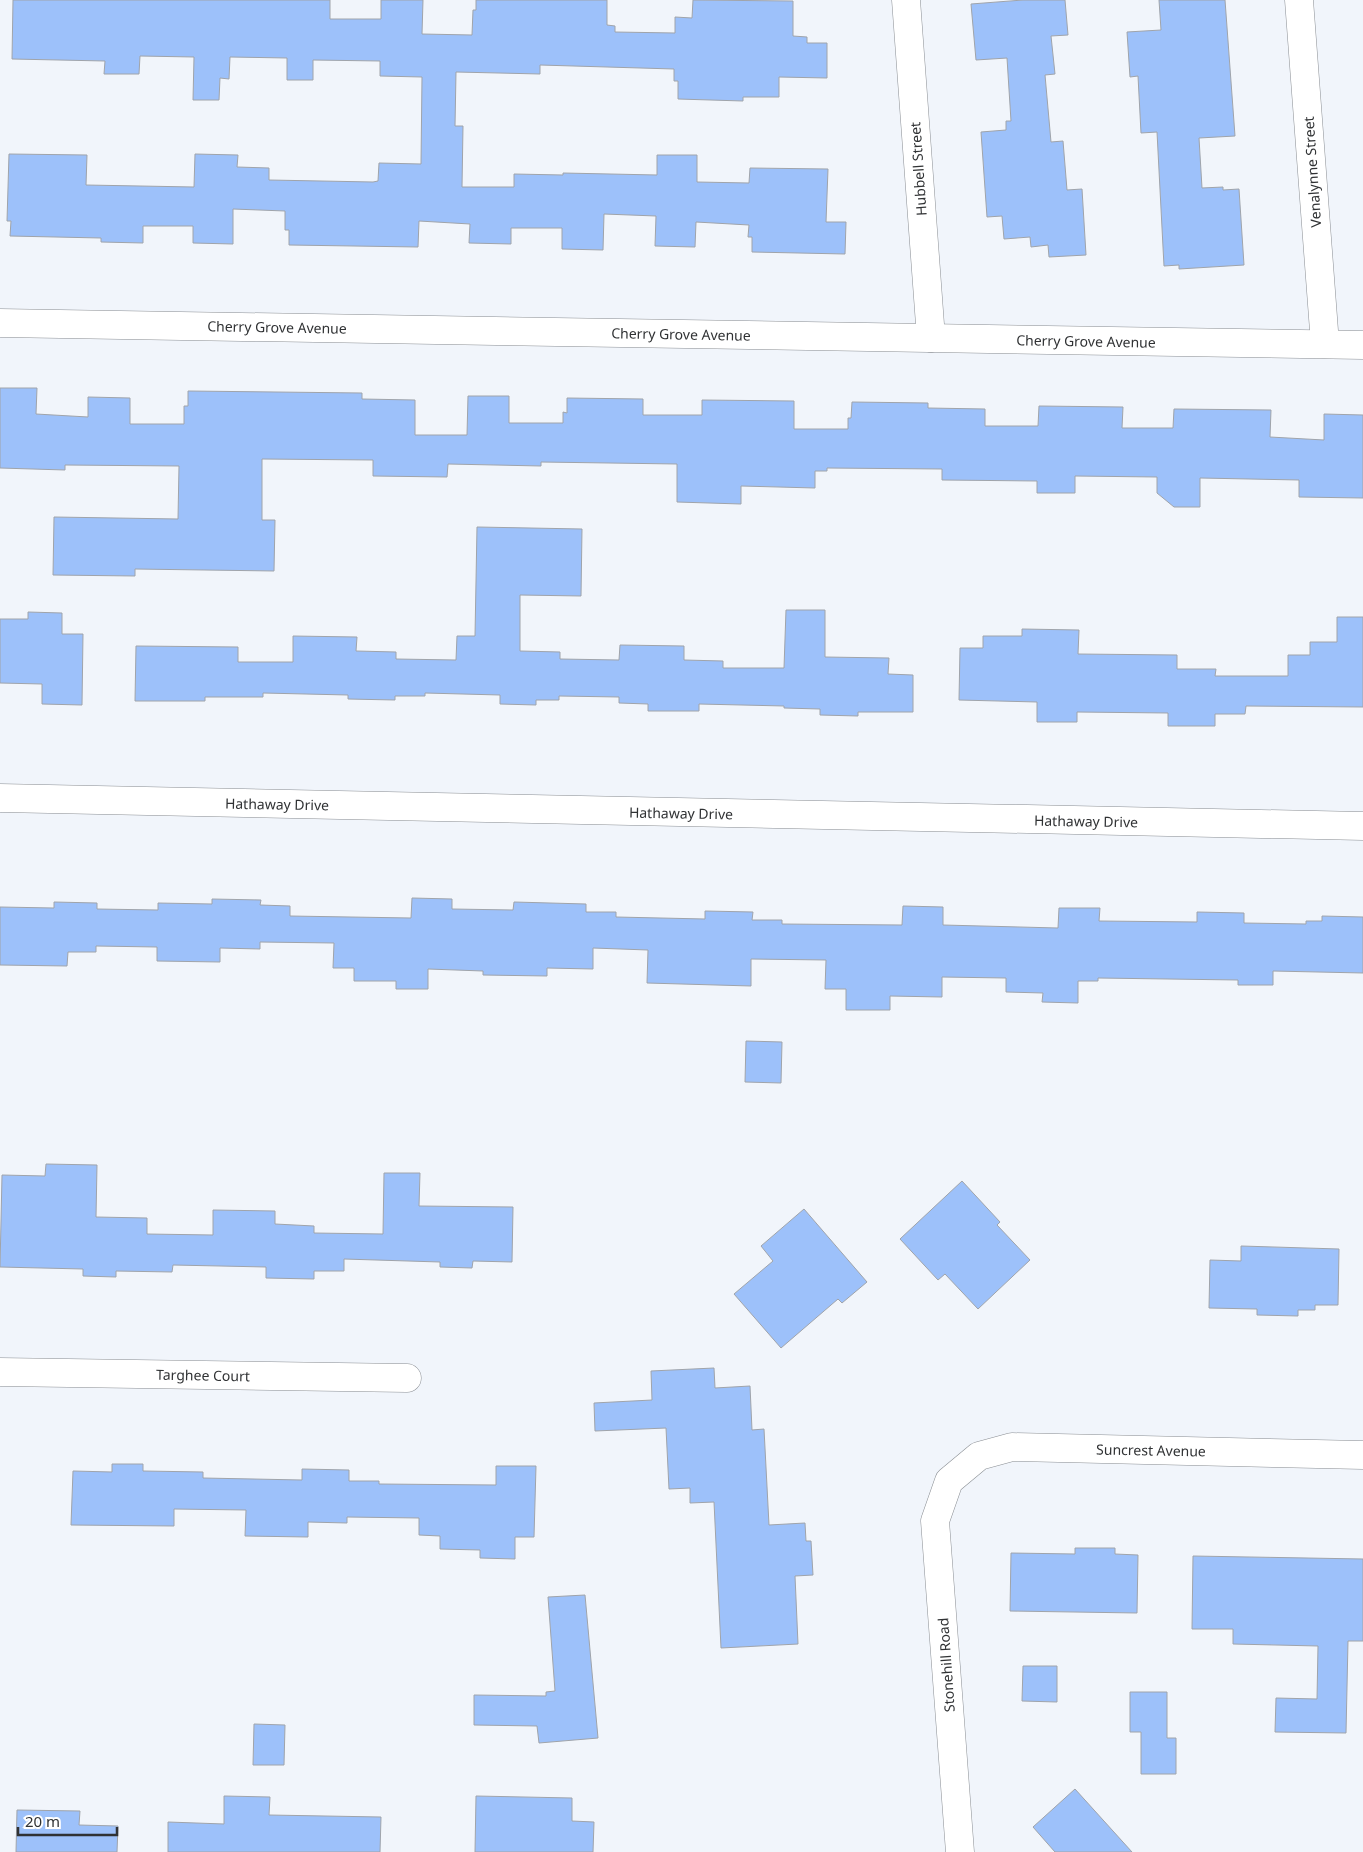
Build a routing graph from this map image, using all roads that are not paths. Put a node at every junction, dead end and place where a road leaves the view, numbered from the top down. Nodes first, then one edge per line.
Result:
1 (906, 0) edge
2 (1299, 0) edge
3 (0, 323) edge
4 (931, 338) junction
5 (1325, 344) junction
6 (1363, 345) edge
7 (0, 798) edge
8 (1363, 826) edge
9 (0, 1372) edge
10 (407, 1378) dead end
11 (1363, 1455) edge
12 (949, 1481) joint
13 (960, 1852) edge

1 - 4 street, Hubbell Street
2 - 5 street, Venalynne Street
3 - 4 street, Cherry Grove Avenue
4 - 5 street, Cherry Grove Avenue
5 - 6 street, Cherry Grove Avenue
7 - 8 street, Hathaway Drive
9 - 10 street, Targhee Court
11 - 12 street, Suncrest Avenue
12 - 13 street, Stonehill Road

